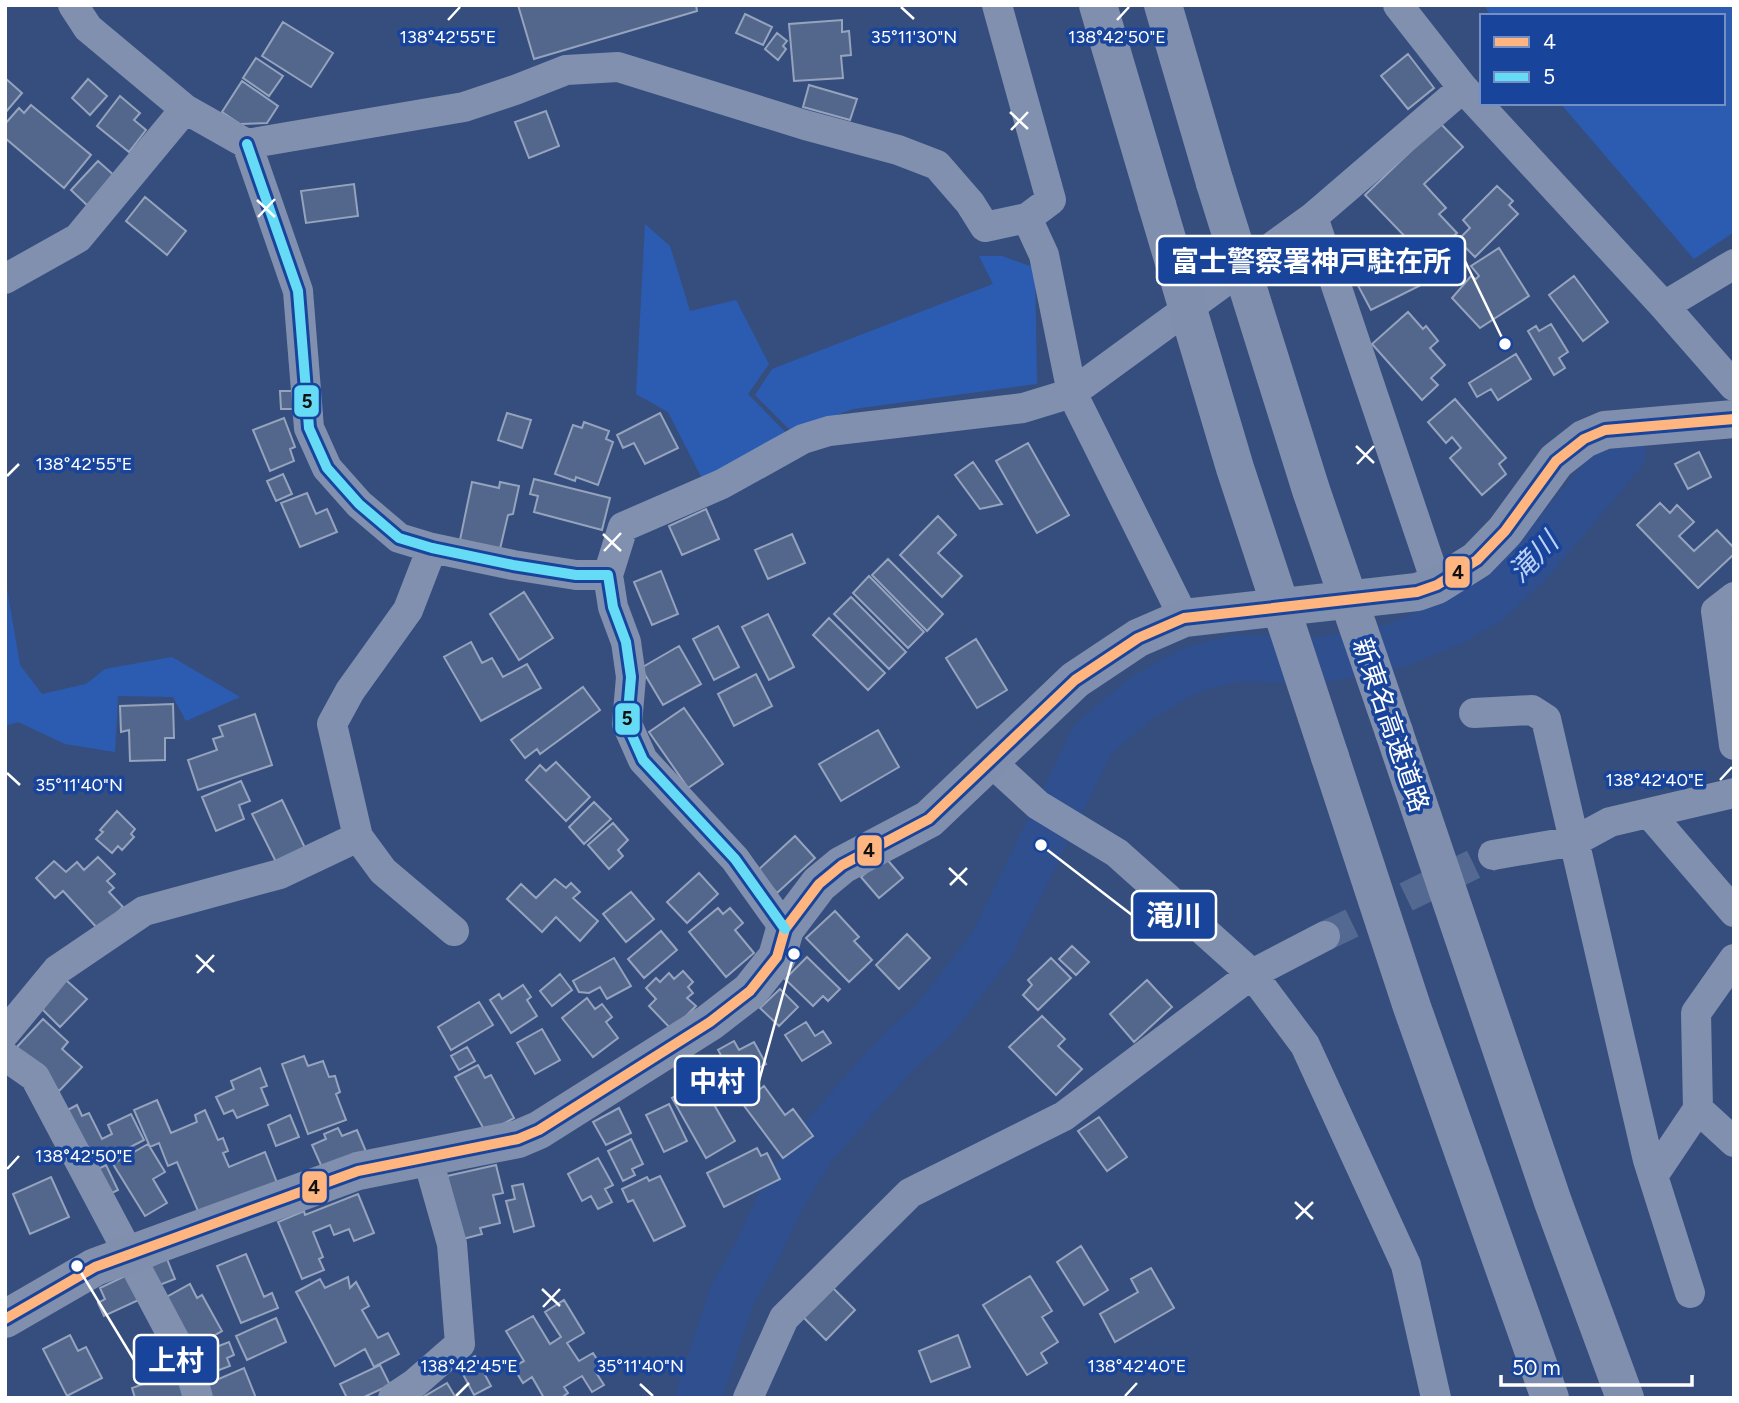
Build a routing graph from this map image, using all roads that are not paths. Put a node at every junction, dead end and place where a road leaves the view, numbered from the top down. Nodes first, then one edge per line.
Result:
1 (73, 5) edge
2 (997, 5) edge
3 (1098, 5) edge
4 (1163, 5) edge
5 (1398, 5) edge
6 (1463, 88) junction
7 (185, 109) junction
8 (247, 144) junction
9 (1312, 217) junction
10 (1027, 218) junction
11 (1734, 264) edge
12 (5, 279) edge
13 (1664, 306) junction
14 (1734, 386) edge
15 (1072, 393) junction
16 (1734, 419) edge
17 (432, 548) junction
18 (608, 575) junction
19 (1437, 585) junction
20 (1734, 597) edge
21 (1184, 618) junction
22 (1474, 713) dead end
23 (1734, 746) edge
24 (991, 762) junction
25 (1734, 793) edge
26 (1649, 813) junction
27 (358, 837) junction
28 (1574, 841) junction
29 (1493, 855) tunnel mouth
30 (1734, 912) edge
31 (785, 929) junction
32 (454, 931) dead end
33 (1325, 936) tunnel mouth
34 (1734, 958) edge
35 (1252, 974) junction
36 (5, 1032) edge
37 (5, 1056) edge
38 (1698, 1109) junction
39 (1734, 1142) edge
40 (427, 1156) junction
41 (1653, 1176) junction
42 (131, 1255) junction
43 (1690, 1293) dead end
44 (5, 1319) edge
45 (198, 1398) edge
46 (393, 1398) edge
47 (748, 1398) edge
48 (1436, 1398) edge
49 (1550, 1398) edge
50 (1625, 1398) edge

1 - 7 street
2 - 10 street
3 - 49 highway, bridge
4 - 50 highway, 新東名高速道路, bridge
5 - 6 street
6 - 9 street
6 - 13 street
7 - 8 street
7 - 12 street
8 - 10 street
8 - 17 street
9 - 15 street
9 - 19 street
10 - 15 street
11 - 13 street
13 - 14 street
15 - 18 street
15 - 21 street
16 - 19 main road
17 - 18 street
17 - 27 street
18 - 31 street
19 - 21 main road
20 - 23 street
21 - 24 main road
22 - 28 street
24 - 31 main road
24 - 35 street
25 - 26 street
26 - 28 street
26 - 30 street
27 - 32 street
27 - 36 street
28 - 29 street
28 - 41 street
31 - 40 main road
33 - 35 street
34 - 38 street
35 - 47 street
35 - 48 street
37 - 42 street
38 - 39 street
38 - 41 street
40 - 42 main road
40 - 46 street
41 - 43 street
42 - 44 main road
42 - 45 street

